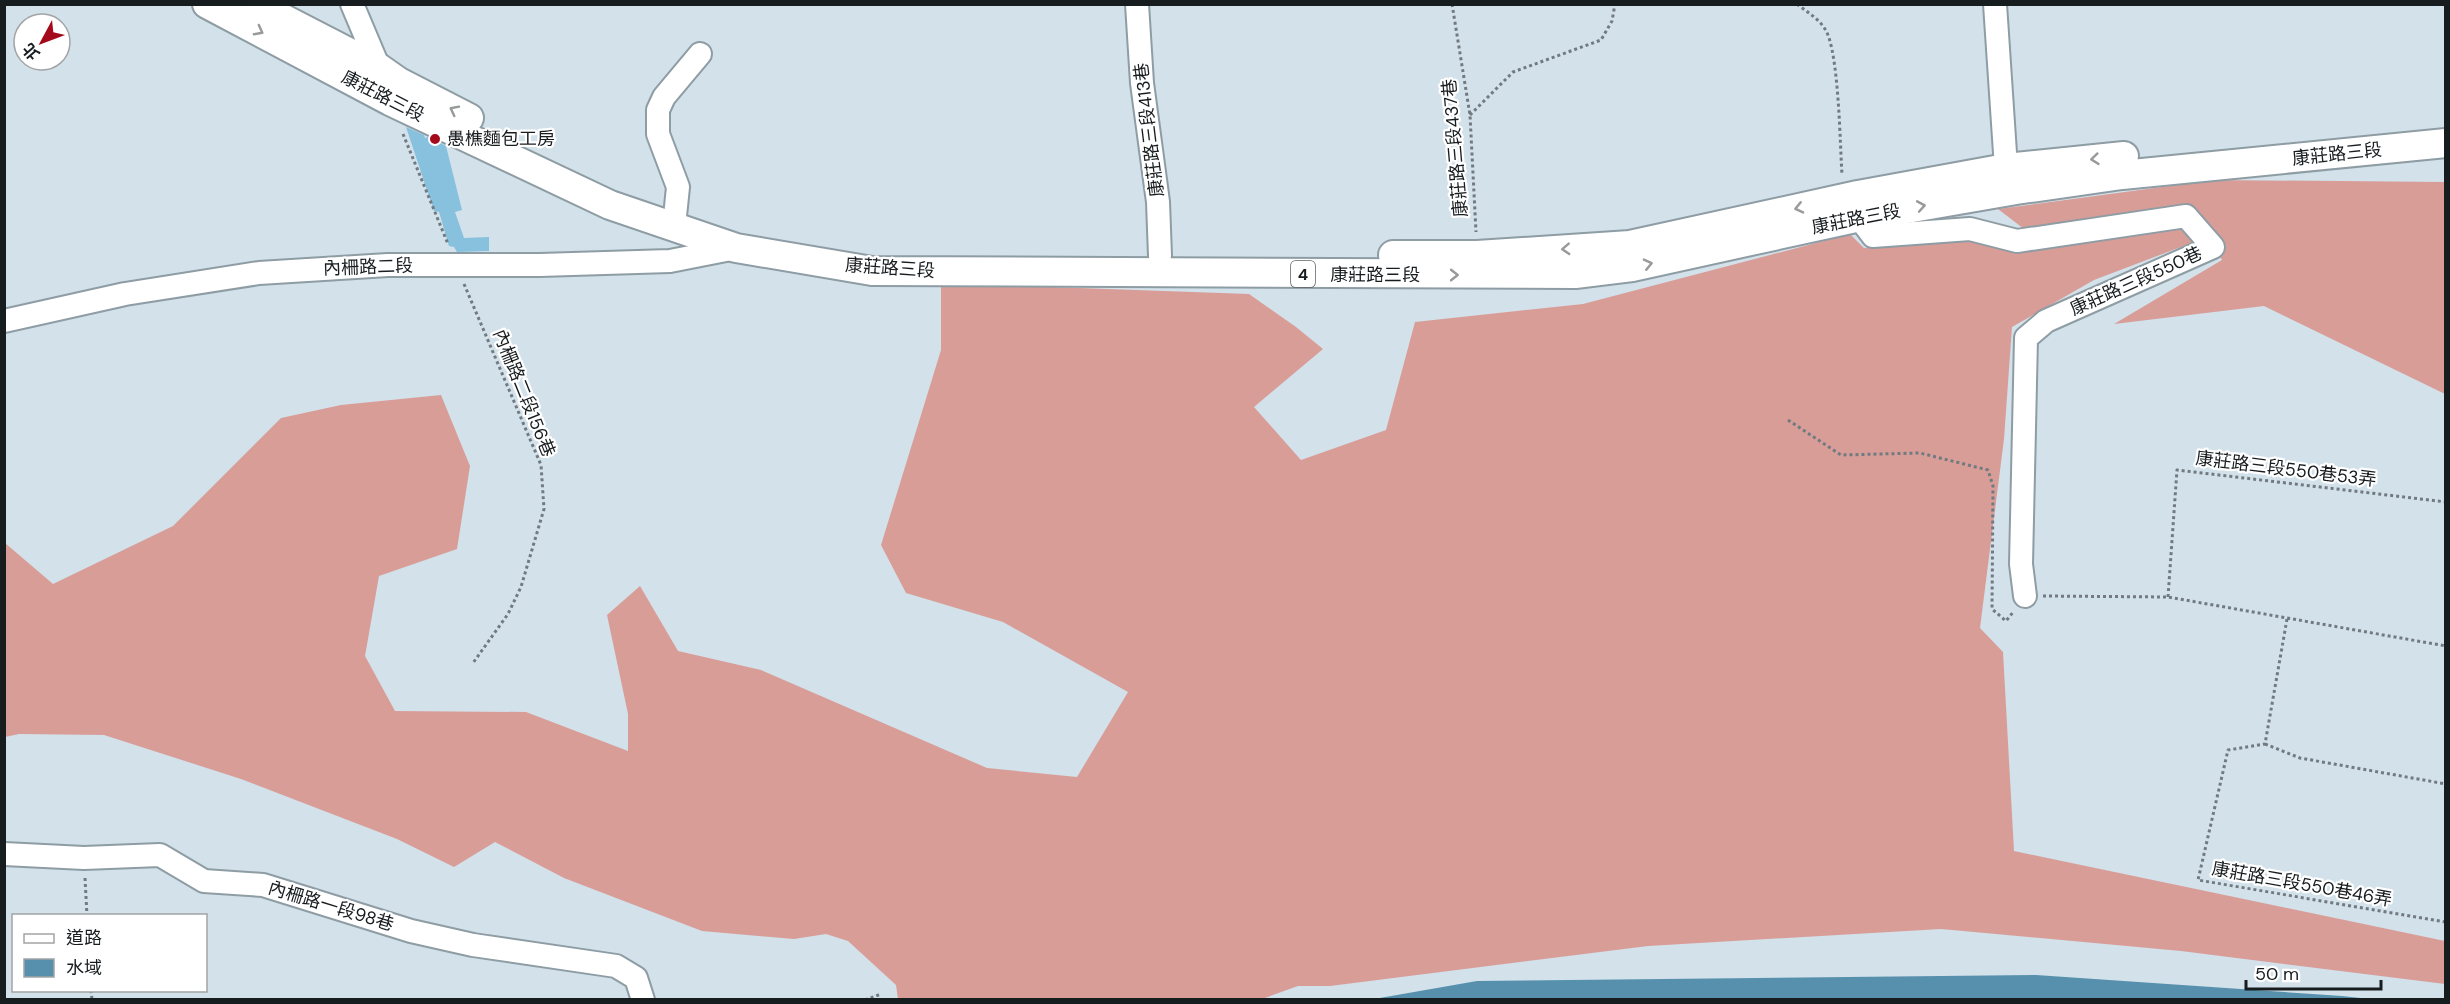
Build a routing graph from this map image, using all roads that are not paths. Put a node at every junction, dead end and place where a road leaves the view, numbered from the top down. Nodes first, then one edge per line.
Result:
1 (207, 4) edge
2 (255, 4) edge
3 (352, 4) edge
4 (1137, 4) edge
5 (1995, 4) edge
6 (700, 54) dead end
7 (379, 68) junction
8 (2445, 124) edge
9 (2445, 143) edge
10 (2006, 168) junction
11 (1852, 207) junction
12 (675, 219) junction
13 (736, 248) junction
14 (1160, 256) junction
15 (4, 321) edge
16 (2025, 596) dead end
17 (4, 854) edge
18 (643, 999) edge

1 -> 12 main road, 康莊路三段 / 4
2 - 7 main road, 康莊路三段 / 4
3 - 7 street
4 - 14 street, 康莊路三段413巷
5 - 10 street
6 - 12 street
12 -> 7 main road, 康莊路三段 / 4
8 -> 10 main road, 康莊路三段 / 4
11 -> 9 main road, 康莊路三段 / 4
10 - 11 main road, 康莊路三段 / 4
13 -> 11 main road, 康莊路三段 / 4
11 -> 14 main road, 康莊路三段 / 4
11 - 16 street, 康莊路三段550巷
12 - 13 main road, 康莊路三段 / 4
12 - 14 main road, 康莊路三段 / 4
13 - 15 street, 內柵路二段
17 - 18 street, 內柵路一段98巷

